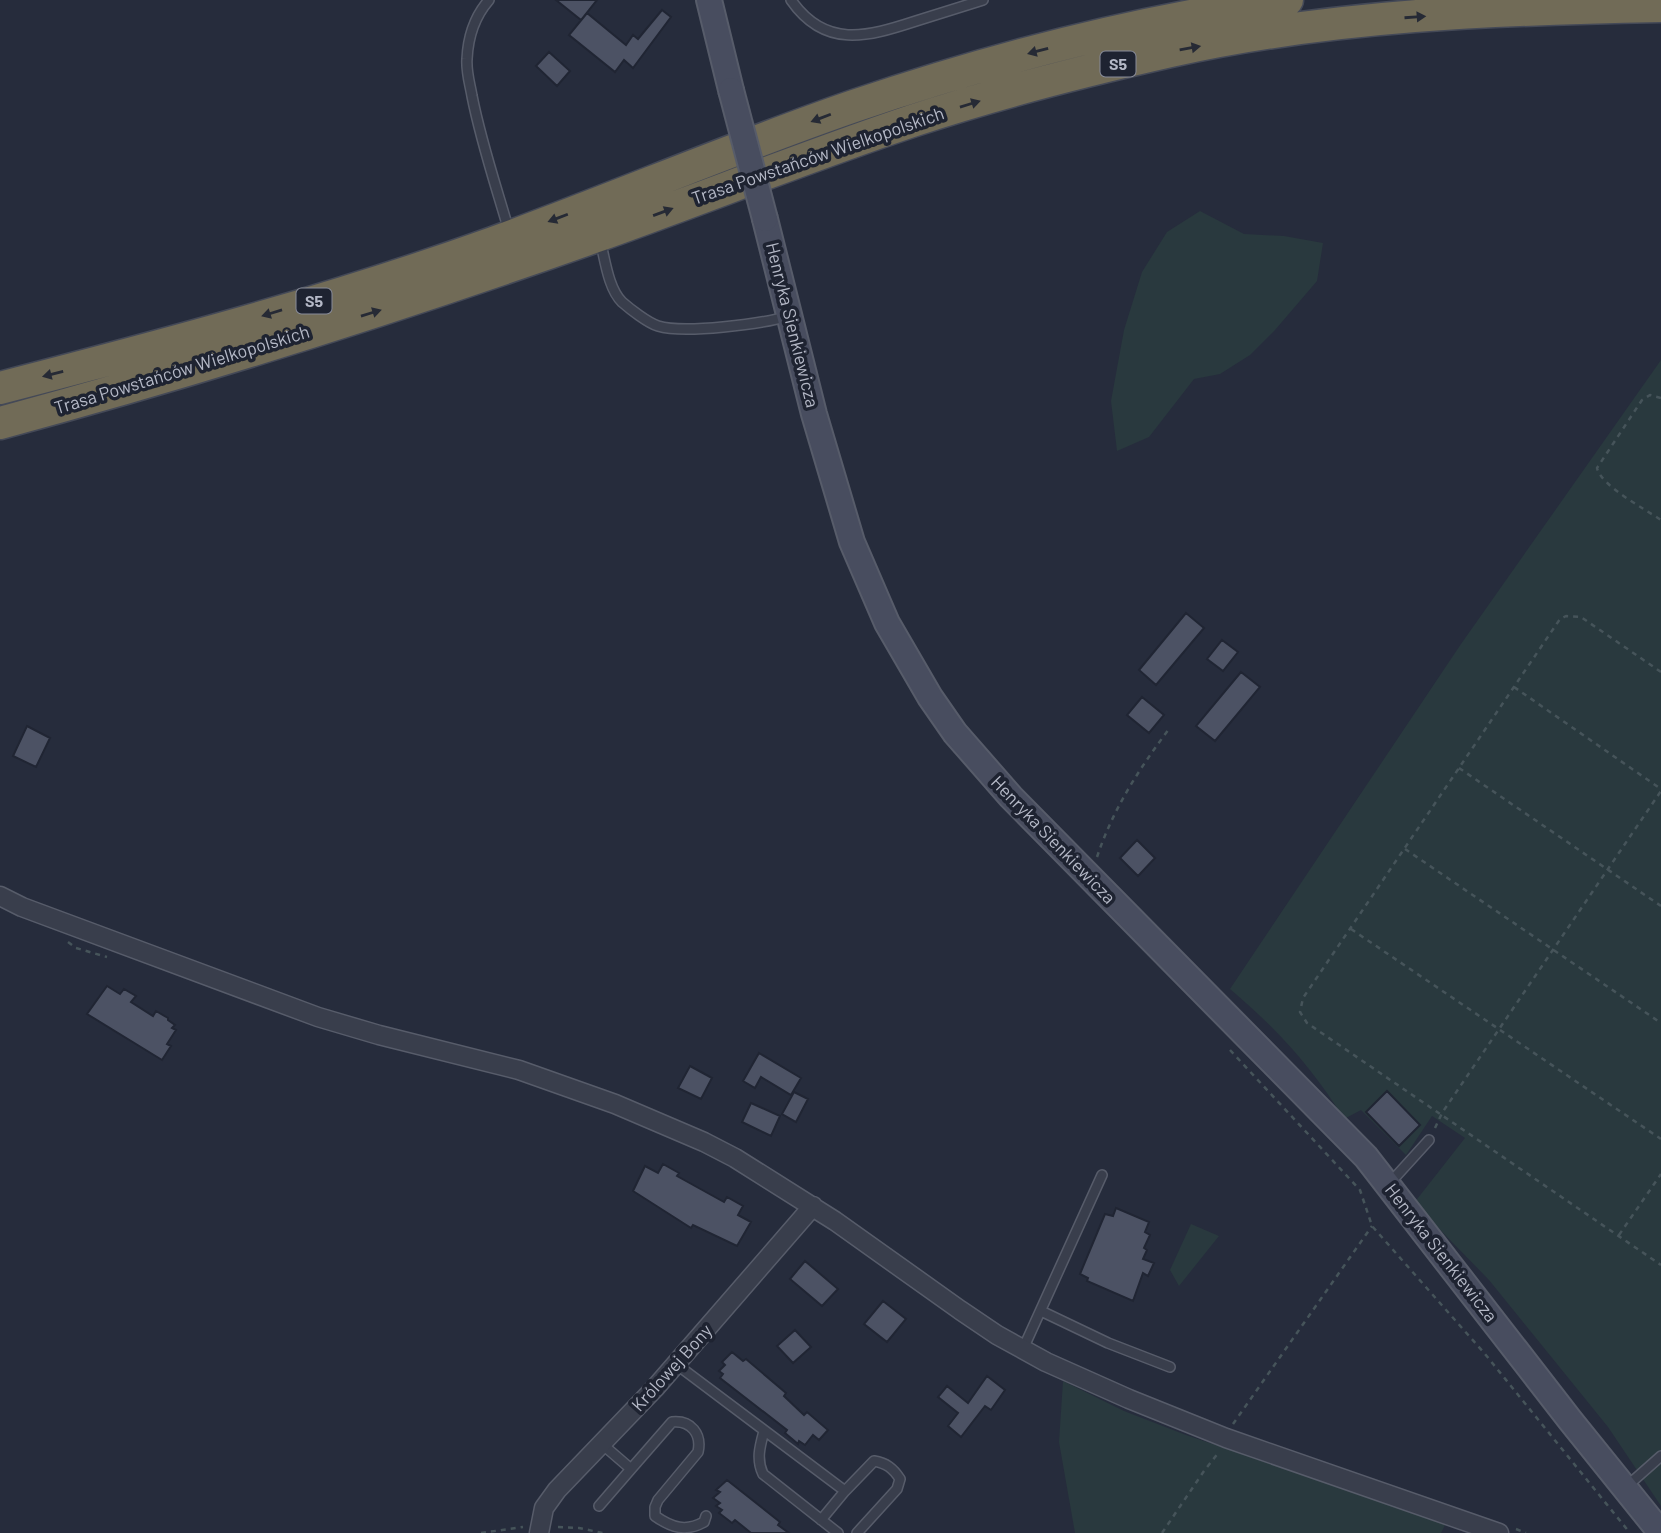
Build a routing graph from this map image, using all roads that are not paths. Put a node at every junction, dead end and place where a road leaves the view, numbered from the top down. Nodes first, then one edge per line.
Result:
1 (489, 0) edge
2 (709, 0) edge
3 (791, 0) edge
4 (983, 0) edge
5 (1287, 0) edge
6 (1661, 6) edge
7 (599, 235) junction
8 (511, 236) junction
9 (789, 316) junction
10 (0, 388) edge
11 (0, 423) edge
12 (0, 896) edge
13 (1429, 1140) road end
14 (1102, 1175) dead end
15 (1388, 1185) junction
16 (813, 1206) junction
17 (1041, 1311) junction
18 (1023, 1349) junction
19 (676, 1364) junction
20 (1170, 1367) dead end
21 (764, 1431) junction
22 (601, 1444) junction
23 (1661, 1456) edge
24 (631, 1469) junction
25 (1625, 1488) junction
26 (845, 1491) junction
27 (599, 1506) dead end
28 (706, 1516) dead end
29 (821, 1520) junction
30 (1506, 1531) edge
31 (539, 1533) edge
32 (838, 1533) edge
33 (857, 1533) edge
34 (1661, 1533) edge

1 - 8 lane
2 - 9 street, Henryka Sienkiewicza, bridge
3 - 4 lane
5 -> 8 highway, Trasa Powstańców Wielkopolskich / S5
7 -> 6 highway, Trasa Powstańców Wielkopolskich / S5
7 - 9 lane
11 -> 7 highway, Trasa Powstańców Wielkopolskich / S5
8 -> 10 highway, Trasa Powstańców Wielkopolskich / S5
9 - 15 street, Henryka Sienkiewicza
12 - 16 street
13 - 15 lane
14 - 17 lane
15 - 25 street, Henryka Sienkiewicza
16 - 18 street
16 - 19 street, Królowej Bony
17 - 18 lane
17 - 20 lane
18 - 30 street
19 - 21 lane
19 - 22 street, Królowej Bony
21 - 26 lane
21 - 29 lane
22 - 24 lane
22 - 31 street, Królowej Bony
23 - 25 lane
24 - 27 lane
24 - 28 lane
25 - 34 street, Henryka Sienkiewicza
26 - 29 lane
26 - 33 lane
29 - 32 lane

